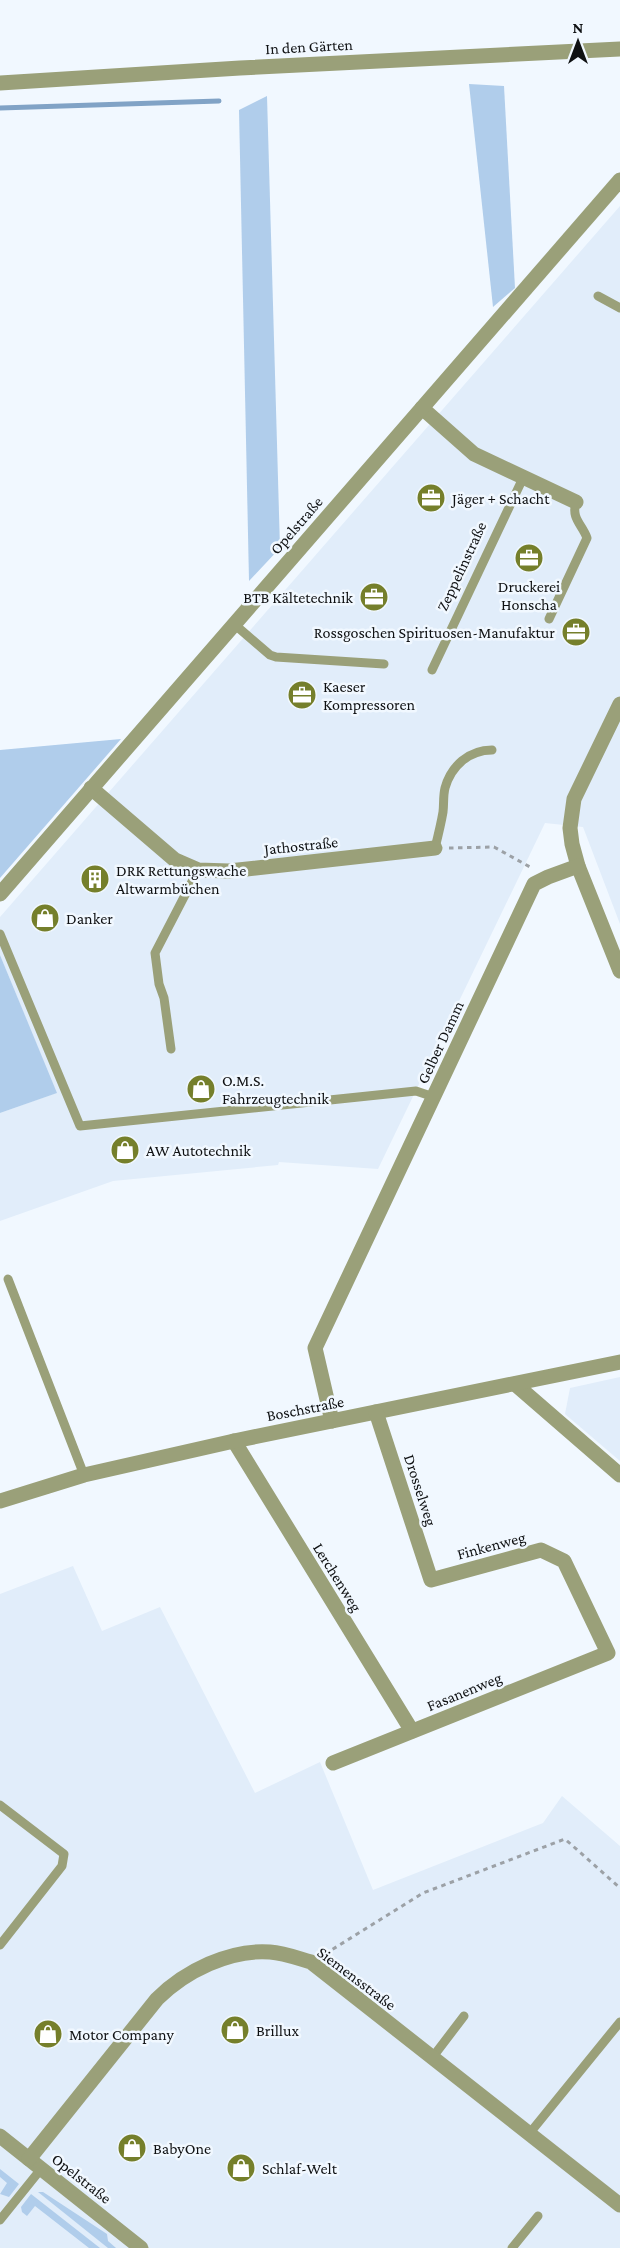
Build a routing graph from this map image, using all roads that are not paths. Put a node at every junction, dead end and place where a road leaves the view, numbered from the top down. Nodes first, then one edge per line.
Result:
1 (620, 49) edge
2 (0, 82) edge
3 (620, 180) edge
4 (598, 296) dead end
5 (620, 308) edge
6 (422, 408) junction
7 (523, 478) junction
8 (576, 502) joint
9 (549, 619) dead end
10 (234, 624) junction
11 (384, 664) dead end
12 (432, 670) dead end
13 (620, 704) edge
14 (492, 750) dead end
15 (91, 788) junction
16 (435, 849) joint
17 (578, 866) junction
18 (198, 870) junction
19 (0, 894) edge
20 (0, 934) edge
21 (620, 971) edge
22 (171, 1049) dead end
23 (434, 1097) junction
24 (8, 1279) dead end
25 (620, 1362) edge
26 (515, 1384) junction
27 (376, 1412) junction
28 (332, 1420) junction
29 (234, 1441) junction
30 (84, 1475) junction
31 (620, 1475) edge
32 (0, 1501) edge
33 (431, 1580) joint
34 (608, 1653) joint
35 (412, 1731) junction
36 (333, 1762) dead end
37 (0, 1805) edge
38 (0, 1945) edge
39 (464, 2016) dead end
40 (620, 2022) edge
41 (432, 2058) junction
42 (529, 2134) junction
43 (0, 2136) edge
44 (35, 2164) junction
45 (620, 2205) edge
46 (538, 2216) dead end
47 (0, 2220) edge
48 (141, 2248) edge
49 (512, 2248) edge

1 - 2 street, In den Gärten
3 - 6 street, Opelstraße
4 - 5 lane
6 - 7 street
6 - 10 street, Opelstraße
7 - 8 street
7 - 12 lane, Zeppelinstraße
8 - 9 lane
10 - 11 lane
10 - 15 street, Opelstraße
13 - 17 street
14 - 16 lane
15 - 18 street, Jathostraße
15 - 19 street, Opelstraße
16 - 18 street, Jathostraße
17 - 21 street
17 - 23 street, Gelber Damm
18 - 22 lane
20 - 23 lane
23 - 28 street, Gelber Damm
24 - 30 lane
25 - 26 street, Boschstraße
26 - 27 street, Boschstraße
26 - 31 street
27 - 28 street, Boschstraße
27 - 33 street, Drosselweg
28 - 29 street, Boschstraße
29 - 30 street, Boschstraße
29 - 35 street, Lerchenweg
30 - 32 street, Boschstraße
33 - 34 street, Finkenweg
34 - 35 street, Fasanenweg
35 - 36 street, Fasanenweg
37 - 38 lane
39 - 41 lane
40 - 42 lane
41 - 42 street, Siemensstraße
41 - 44 street, Siemensstraße
42 - 45 street, Siemensstraße
43 - 44 street, Opelstraße
44 - 47 lane
44 - 48 street, Opelstraße
46 - 49 lane

